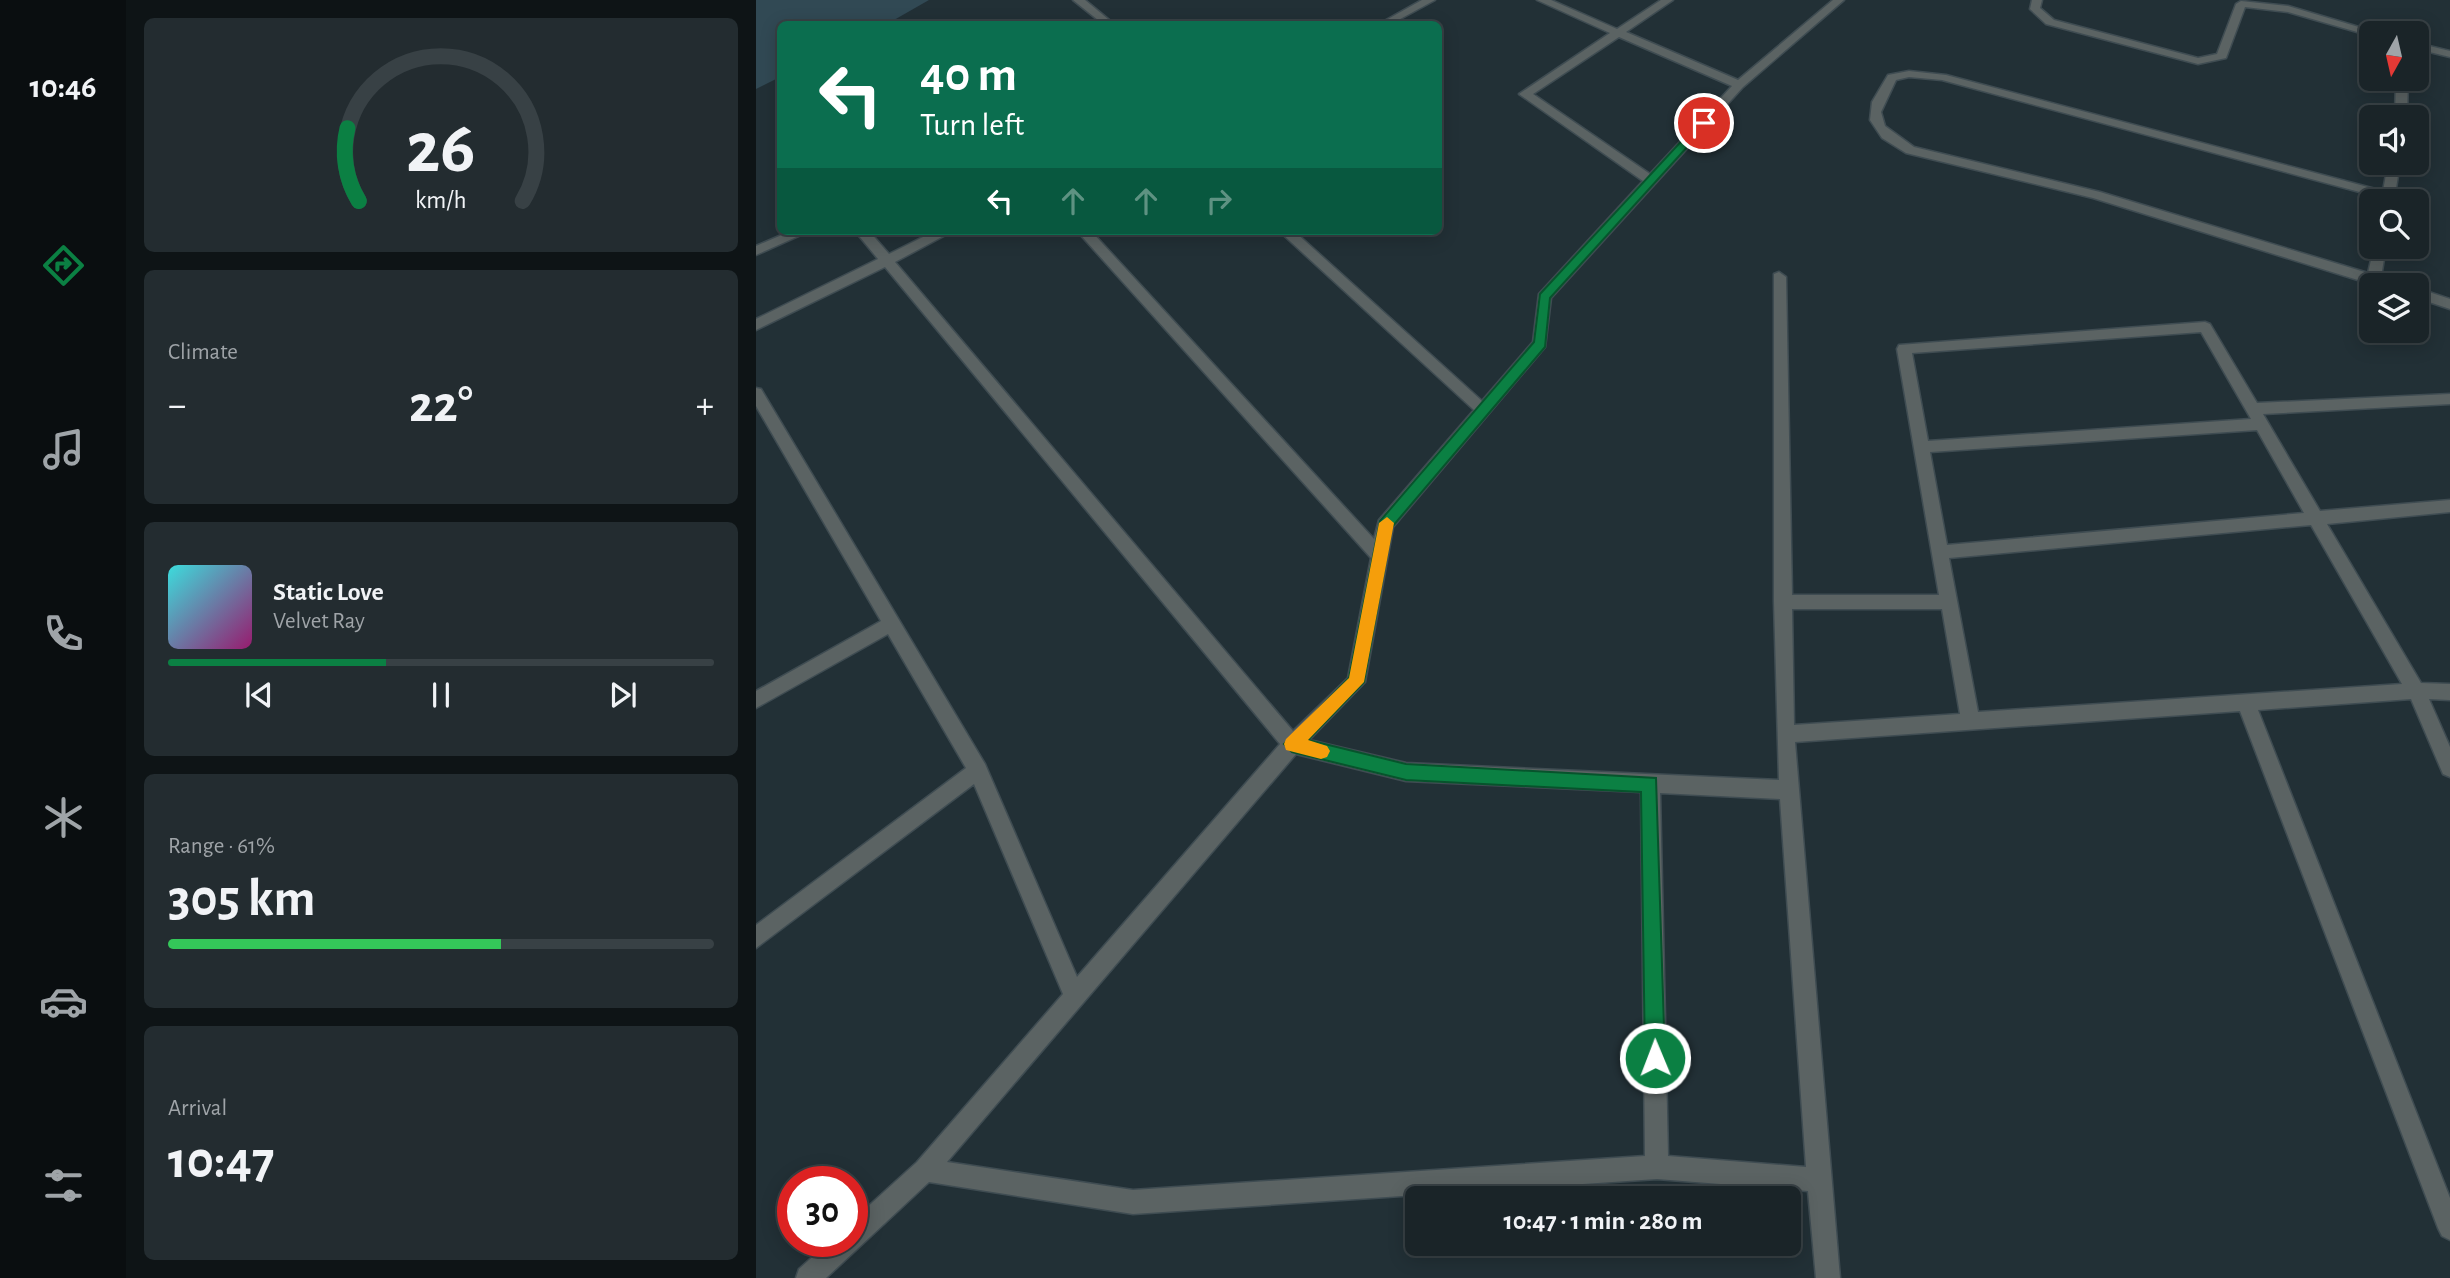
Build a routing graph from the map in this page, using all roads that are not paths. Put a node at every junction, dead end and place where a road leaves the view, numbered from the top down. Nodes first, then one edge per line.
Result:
1 (1078, 0) edge
2 (1430, 0) edge
3 (1542, 0) edge
4 (1668, 0) edge
5 (2037, 0) edge
6 (1835, 1) edge
7 (2278, 2) edge
8 (1105, 21) edge
9 (1390, 21) edge
10 (2359, 28) edge
11 (1620, 32) junction
12 (2429, 49) edge
13 (2450, 54) edge
14 (1740, 85) junction
15 (1651, 181) junction
16 (2359, 190) edge
17 (794, 235) edge
18 (865, 235) edge
19 (937, 235) edge
20 (1088, 235) edge
21 (1290, 235) edge
22 (756, 251) edge
23 (885, 259) junction
24 (2359, 274) edge
25 (1779, 277) dead end
26 (2429, 297) edge
27 (2432, 298) junction
28 (2450, 304) edge
29 (2450, 320) edge
30 (756, 325) edge
31 (756, 393) edge
32 (2450, 399) edge
33 (2252, 409) junction
34 (1483, 410) junction
35 (2261, 424) junction
36 (1922, 447) junction
37 (2450, 506) edge
38 (2316, 519) junction
39 (1940, 552) junction
40 (1380, 555) junction
41 (1783, 602) junction
42 (1949, 602) junction
43 (892, 623) junction
44 (2416, 691) junction
45 (2450, 692) edge
46 (756, 700) edge
47 (2246, 703) junction
48 (1969, 721) junction
49 (1785, 734) junction
50 (1292, 744) junction
51 (2450, 768) edge
52 (978, 769) junction
53 (1650, 784) junction
54 (1791, 790) junction
55 (756, 938) edge
56 (1075, 997) junction
57 (1657, 1167) junction
58 (925, 1170) junction
59 (1819, 1180) junction
60 (868, 1222) edge
61 (2450, 1228) edge
62 (831, 1257) edge
63 (808, 1278) edge
64 (1828, 1278) edge

1 - 8 street
2 - 9 street
3 - 11 street
4 - 11 street
5 - 7 street
6 - 14 street
7 - 10 street
11 - 14 street
11 - 15 street
12 - 13 street
14 - 15 street
15 - 34 street
16 - 24 street
17 - 22 street
18 - 23 street
19 - 23 street
20 - 40 street
21 - 34 street
23 - 30 street
23 - 50 street
25 - 41 street
26 - 27 street
27 - 28 street
27 - 29 street
31 - 43 street
32 - 33 street
33 - 35 street
33 - 36 street
34 - 40 street
35 - 36 street
35 - 38 street
36 - 39 street
37 - 38 street
38 - 39 street
38 - 44 street
39 - 42 street
40 - 50 street
41 - 42 street
41 - 49 street
42 - 48 street
43 - 46 street
43 - 52 street
44 - 45 street
44 - 47 street
44 - 51 street
47 - 48 street
47 - 61 street
48 - 49 street
49 - 54 street
50 - 53 street
50 - 56 street
52 - 55 street
52 - 56 street
53 - 54 street
53 - 57 street
54 - 59 street
56 - 58 street
57 - 58 street
57 - 59 street
58 - 60 street
59 - 64 street
62 - 63 street

